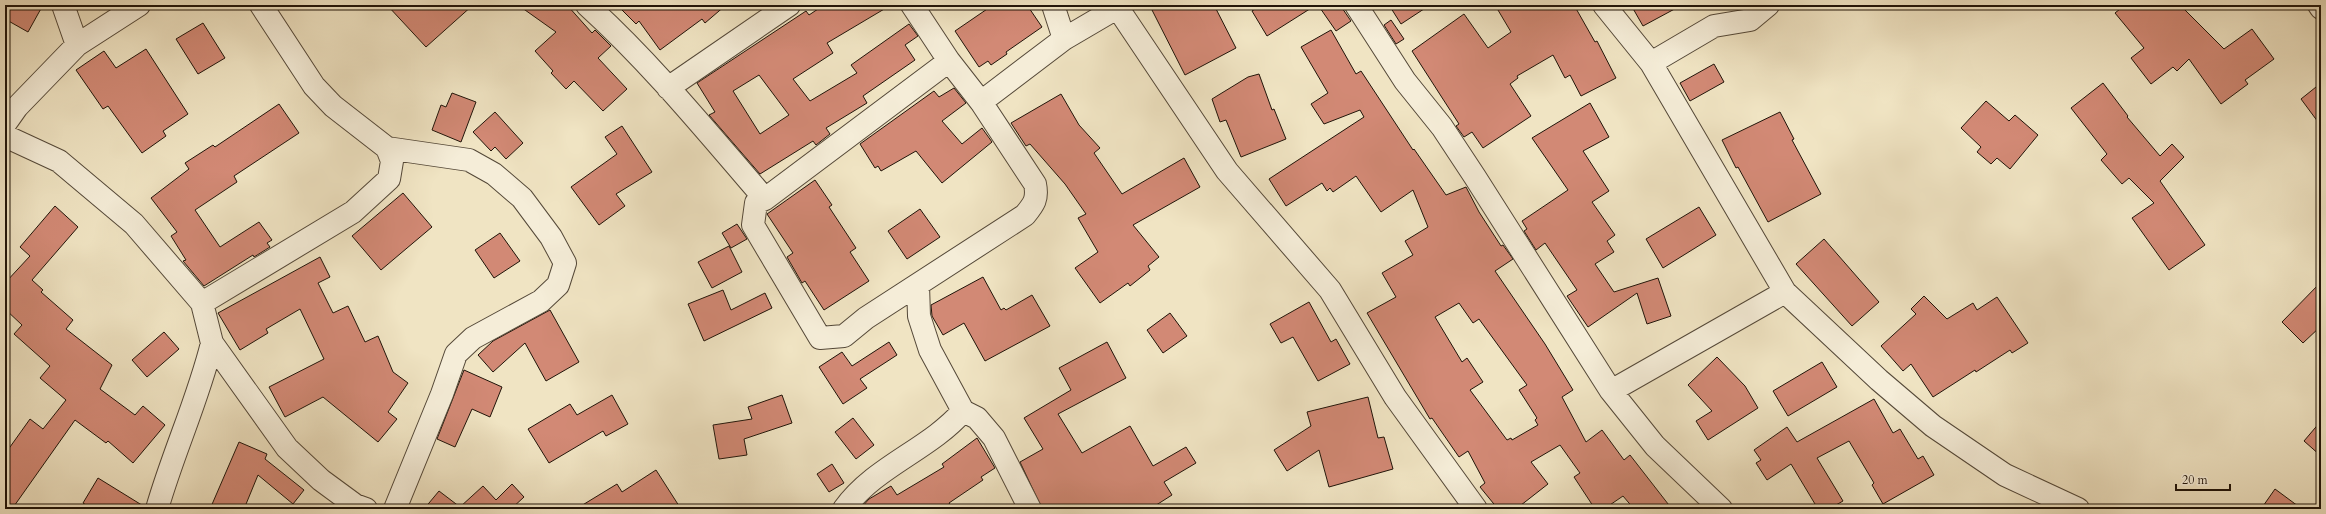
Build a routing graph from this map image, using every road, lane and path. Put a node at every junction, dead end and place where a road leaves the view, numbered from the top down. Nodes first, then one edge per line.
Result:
1 (63, 5) edge
2 (140, 5) edge
3 (261, 5) edge
4 (587, 5) edge
5 (790, 5) edge
6 (912, 5) edge
7 (1053, 5) edge
8 (1356, 5) edge
9 (1604, 5) edge
10 (1768, 5) edge
11 (2319, 5) edge
12 (1120, 6) edge
13 (2321, 8) edge
14 (1064, 39) junction
15 (76, 45) junction
16 (949, 61) junction
17 (1651, 63) junction
18 (668, 88) junction
19 (981, 102) junction
20 (5, 124) edge
21 (5, 136) edge
22 (387, 148) junction
23 (765, 199) junction
24 (918, 285) junction
25 (1786, 292) junction
26 (202, 303) junction
27 (212, 343) junction
28 (1611, 391) junction
29 (963, 411) junction
30 (157, 509) edge
31 (366, 509) edge
32 (395, 509) edge
33 (844, 509) edge
34 (1030, 509) edge
35 (1476, 509) edge
36 (1721, 509) edge
37 (2078, 509) edge

1 - 15 street
2 - 15 street
3 - 22 street
4 - 18 street
5 - 18 street
6 - 16 street
7 - 14 street
8 - 28 street
9 - 17 street
10 - 17 street
11 - 13 street
12 - 14 street
12 - 35 street
14 - 19 street
15 - 20 street
16 - 19 street
16 - 23 street
17 - 25 street
18 - 23 street
19 - 24 street
21 - 26 street
22 - 26 street
22 - 32 street
23 - 24 street
24 - 29 street
25 - 28 street
25 - 37 street
26 - 27 street
27 - 30 street
27 - 31 street
28 - 36 street
29 - 33 street
29 - 34 street

